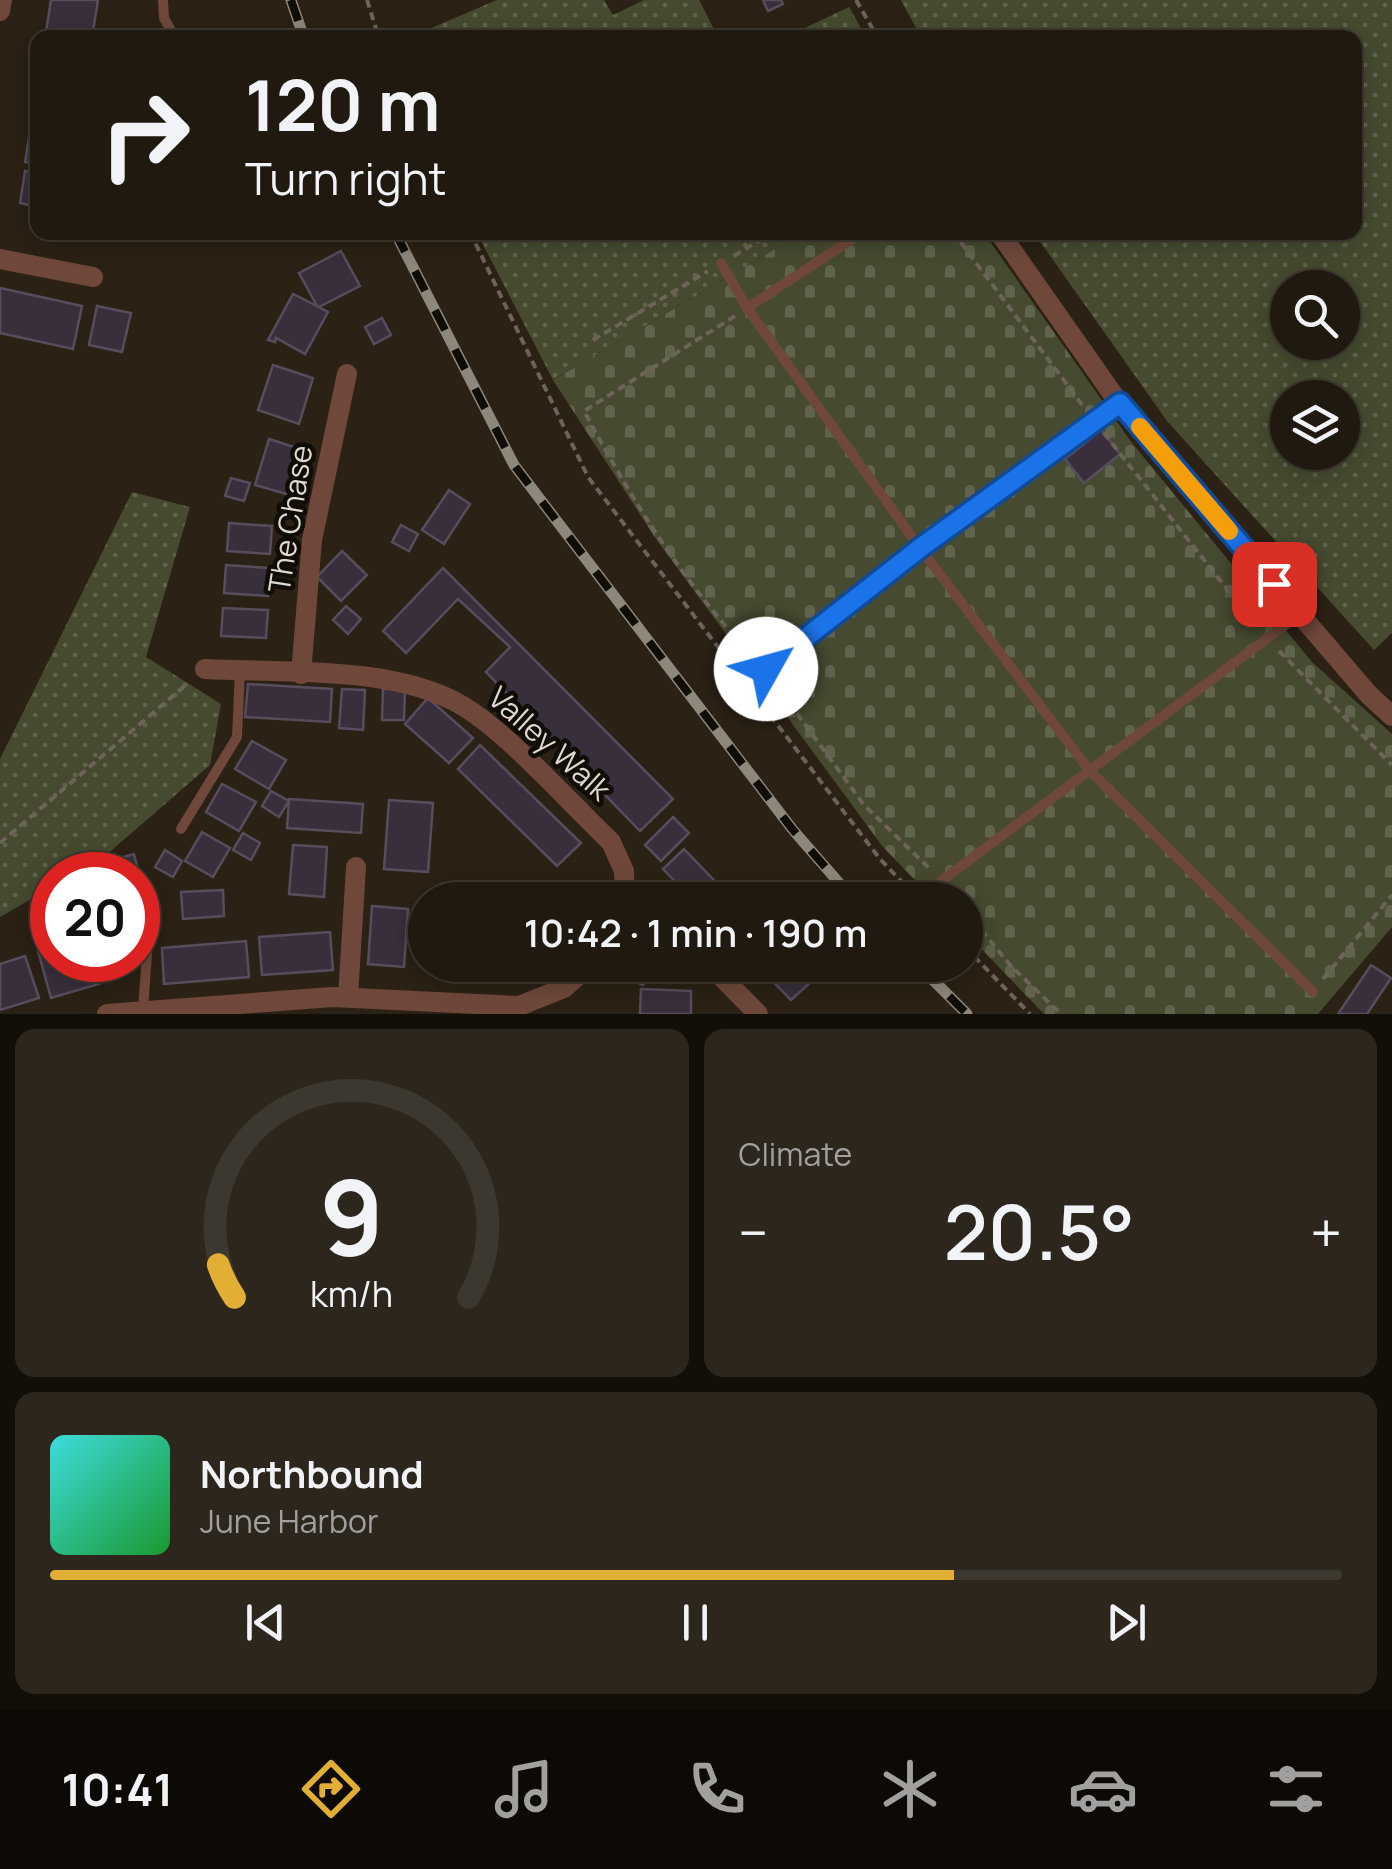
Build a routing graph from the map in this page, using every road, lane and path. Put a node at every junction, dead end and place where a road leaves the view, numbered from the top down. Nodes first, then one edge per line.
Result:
1 (2, 0) edge
2 (164, 0) edge
3 (367, 0) edge
4 (856, 0) edge
5 (0, 11) edge
6 (171, 30) edge
7 (376, 30) edge
8 (873, 30) edge
9 (474, 240) edge
10 (759, 240) edge
11 (851, 240) edge
12 (959, 240) edge
13 (1004, 240) edge
14 (0, 259) edge
15 (720, 264) junction
16 (93, 277) dead end
17 (747, 308) junction
18 (594, 340) dead end
19 (347, 374) dead end
20 (1120, 403) junction
21 (1094, 421) junction
22 (920, 548) junction
23 (1300, 614) junction
24 (1266, 639) junction
25 (204, 669) joint
26 (766, 669) junction
27 (240, 671) junction
28 (301, 674) junction
29 (1392, 716) edge
30 (1392, 765) edge
31 (1090, 771) junction
32 (182, 830) dead end
33 (0, 843) edge
34 (356, 867) dead end
35 (941, 881) joint
36 (625, 882) edge
37 (901, 882) edge
38 (1392, 894) edge
39 (983, 932) edge
40 (983, 966) edge
41 (146, 982) edge
42 (571, 982) edge
43 (727, 982) edge
44 (1313, 992) joint
45 (348, 997) junction
46 (144, 1010) junction
47 (108, 1014) edge
48 (758, 1014) edge
49 (1030, 1014) edge
50 (1061, 1014) edge

1 - 5 street
2 - 6 lane
3 - 7 path
4 - 8 path
9 - 37 path
10 - 15 path
11 - 17 lane
12 - 21 path
13 - 20 street
14 - 16 street
15 - 17 lane
15 - 18 path
17 - 22 lane
17 - 26 path
19 - 28 street, The Chase
20 - 21 lane
20 - 23 street
21 - 22 lane
21 - 24 path
22 - 26 lane
22 - 31 lane
23 - 24 lane
23 - 29 street
24 - 30 path
24 - 31 lane
25 - 27 street, Valley Walk
25 - 33 path
26 - 35 path
27 - 28 street, Valley Walk
27 - 32 lane
28 - 36 street, Valley Walk
31 - 35 lane
31 - 44 lane
34 - 45 street
38 - 44 path
39 - 50 path
40 - 49 path
41 - 46 lane
42 - 45 street
43 - 48 street
45 - 46 street
46 - 47 street

